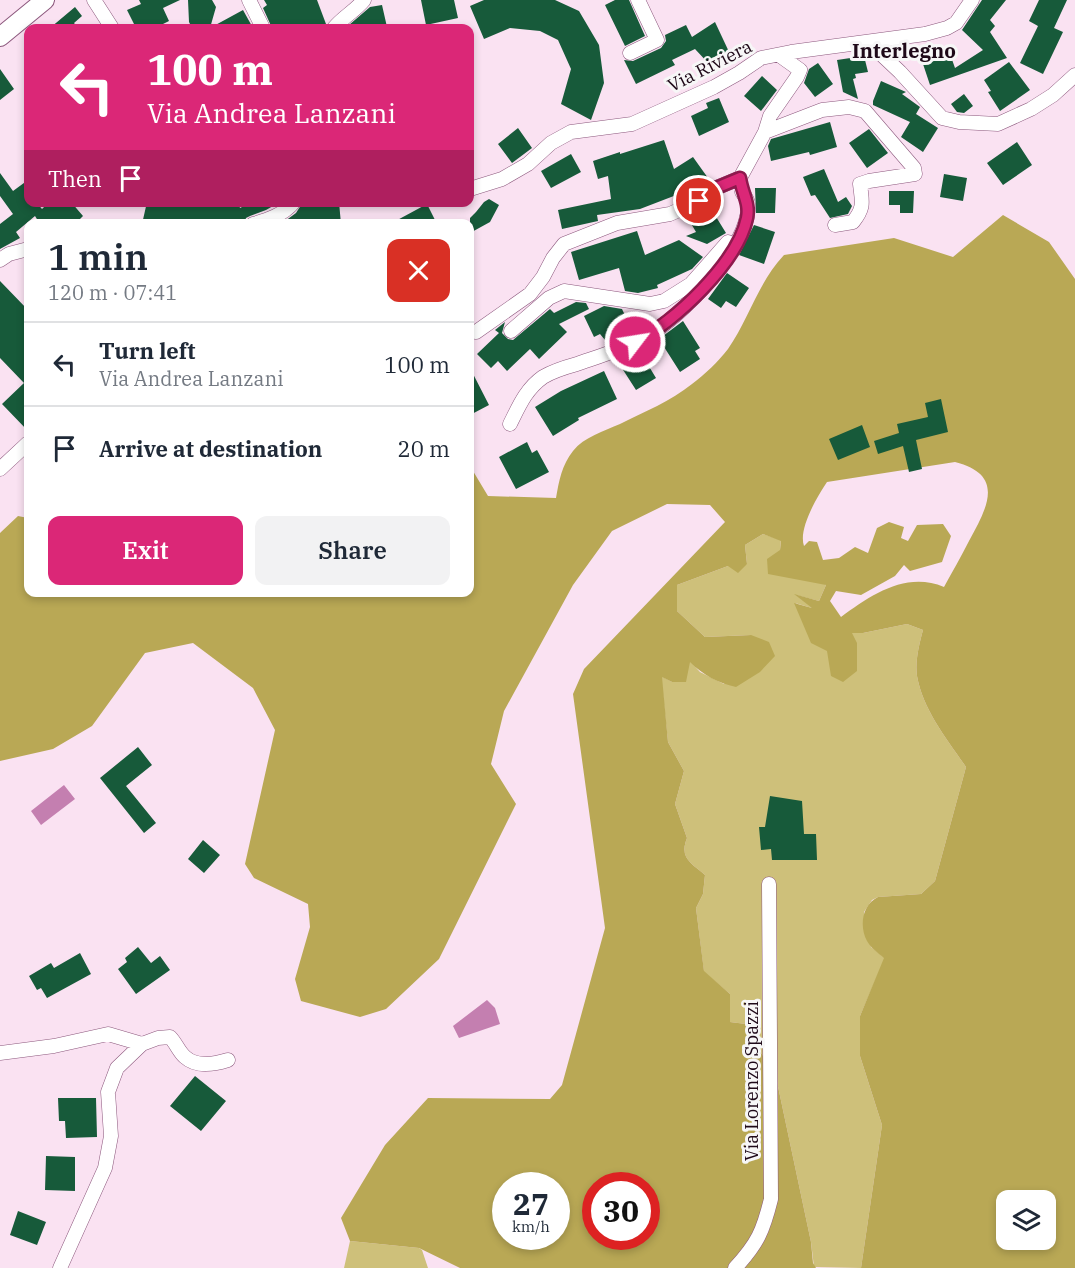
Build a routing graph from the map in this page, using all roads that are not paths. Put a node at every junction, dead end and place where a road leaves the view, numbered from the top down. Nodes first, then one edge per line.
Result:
1 (45, 0) edge
2 (94, 0) edge
3 (249, 0) edge
4 (364, 0) edge
5 (638, 0) edge
6 (972, 0) edge
7 (109, 24) edge
8 (261, 24) edge
9 (337, 24) edge
10 (0, 37) edge
11 (863, 43) junction
12 (630, 53) dead end
13 (779, 55) junction
14 (1075, 75) edge
15 (765, 132) junction
16 (741, 185) junction
17 (474, 188) edge
18 (288, 207) edge
19 (269, 219) edge
20 (835, 225) dead end
21 (24, 250) edge
22 (0, 260) edge
23 (511, 331) dead end
24 (476, 332) dead end
25 (510, 424) dead end
26 (24, 447) edge
27 (0, 469) edge
28 (769, 884) dead end
29 (142, 1044) junction
30 (0, 1053) edge
31 (228, 1060) dead end
32 (60, 1268) edge
33 (735, 1268) edge

1 - 10 main road
2 - 7 street
3 - 8 street
4 - 9 street
5 - 12 street
6 - 11 street, Via Riviera
11 - 13 street, Via Riviera
11 - 14 street
13 - 15 street
13 - 17 street, Via Riviera
15 - 16 street
15 - 20 street
16 - 23 street
16 - 24 street
16 - 25 street
18 - 19 street
21 - 22 street
26 - 27 street
28 - 33 street, Via Lorenzo Spazzi
29 - 30 street
29 - 31 street
29 - 32 street

